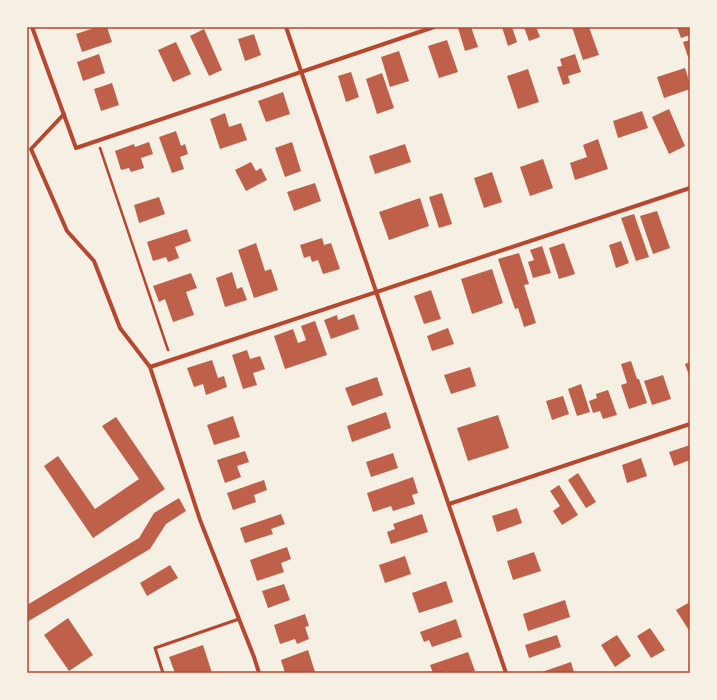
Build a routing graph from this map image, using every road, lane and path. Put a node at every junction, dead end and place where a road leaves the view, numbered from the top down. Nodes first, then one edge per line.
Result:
1 (32, 27) edge
2 (286, 27) edge
3 (434, 27) edge
4 (301, 72) junction
5 (64, 114) junction
6 (98, 140) junction
7 (690, 188) edge
8 (376, 292) junction
9 (171, 360) junction
10 (150, 368) junction
11 (690, 424) edge
12 (448, 504) junction
13 (239, 620) junction
14 (163, 673) edge
15 (259, 673) edge
16 (506, 673) edge

1 - 5 street
2 - 4 street
3 - 4 street
4 - 6 street
4 - 8 street
5 - 6 street
5 - 10 street
6 - 9 path
7 - 8 street
8 - 9 street
8 - 12 street
9 - 10 street
10 - 13 street
11 - 12 street
12 - 16 street
13 - 14 lane
13 - 15 street

